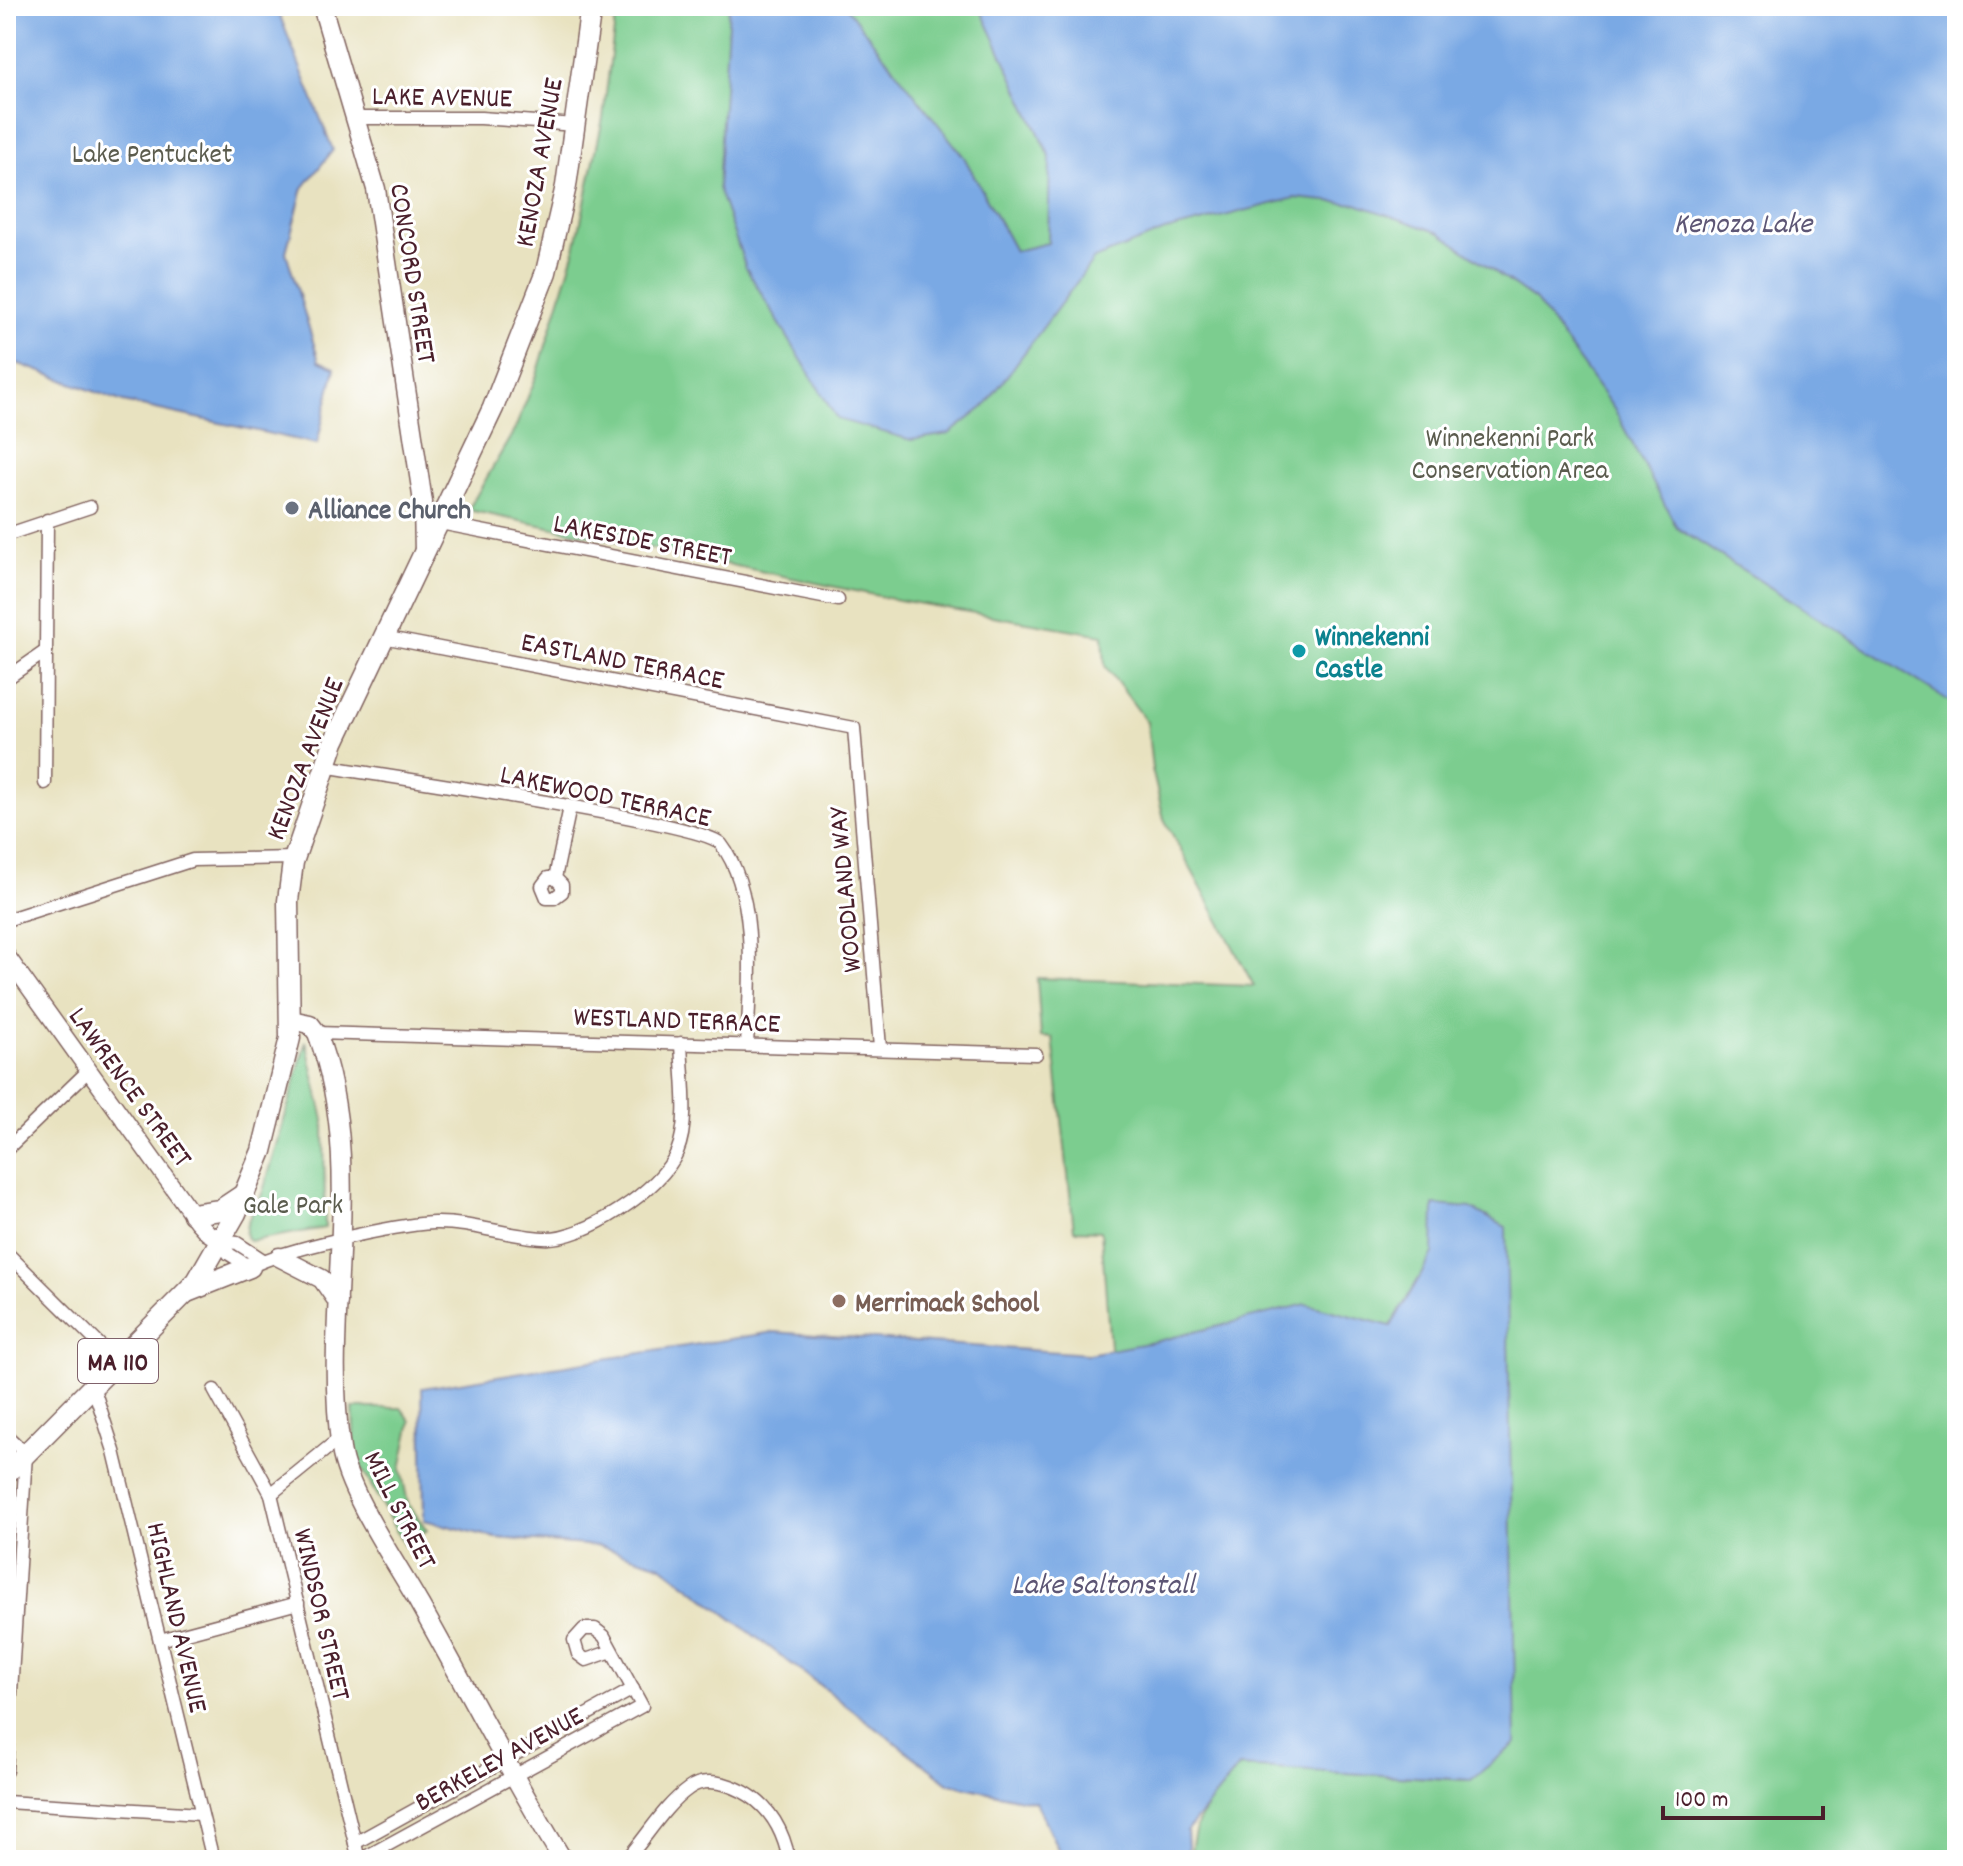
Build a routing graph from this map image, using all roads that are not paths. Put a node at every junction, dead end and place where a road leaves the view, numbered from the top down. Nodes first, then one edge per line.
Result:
1 (322, 6) edge
2 (591, 6) edge
3 (355, 118) junction
4 (575, 125) junction
5 (90, 507) dead end
6 (47, 520) junction
7 (440, 523) junction
8 (6, 535) edge
9 (424, 554) junction
10 (838, 600) dead end
11 (383, 637) junction
12 (46, 651) junction
13 (6, 679) edge
14 (854, 728) joint
15 (324, 766) junction
16 (45, 783) dead end
17 (570, 807) junction
18 (294, 858) junction
19 (555, 878) dead end
20 (6, 920) edge
21 (6, 955) edge
22 (291, 1020) junction
23 (317, 1033) junction
24 (681, 1043) junction
25 (747, 1045) junction
26 (880, 1048) junction
27 (1036, 1054) dead end
28 (89, 1070) junction
29 (6, 1150) edge
30 (244, 1194) junction
31 (193, 1214) junction
32 (340, 1240) junction
33 (221, 1241) junction
34 (6, 1252) edge
35 (264, 1261) junction
36 (187, 1292) junction
37 (339, 1303) junction
38 (117, 1362) junction
39 (93, 1386) junction
40 (214, 1390) dead end
41 (6, 1435) edge
42 (340, 1438) junction
43 (26, 1454) junction
44 (6, 1474) edge
45 (271, 1494) junction
46 (298, 1603) junction
47 (160, 1640) junction
48 (612, 1651) dead end
49 (633, 1689) junction
50 (510, 1767) junction
51 (6, 1771) edge
52 (6, 1802) edge
53 (201, 1814) junction
54 (355, 1843) junction
55 (213, 1860) edge
56 (359, 1860) edge
57 (563, 1860) edge
58 (626, 1860) edge
59 (789, 1860) edge

1 - 3 main road, CONCORD STREET
2 - 4 main road, KENOZA AVENUE / MA 110
3 - 4 street, LAKE AVENUE
3 - 9 main road, CONCORD STREET
4 - 7 main road, KENOZA AVENUE / MA 110
5 - 6 street
6 - 8 street
6 - 12 street
7 - 9 main road, KENOZA AVENUE / MA 110
7 - 10 street, LAKESIDE STREET
9 - 11 main road, KENOZA AVENUE / MA 110
11 - 14 street, EASTLAND TERRACE
11 - 15 main road, KENOZA AVENUE / MA 110
12 - 13 street
12 - 16 street
14 - 26 street, WOODLAND WAY
15 - 17 street, LAKEWOOD TERRACE
15 - 18 main road, KENOZA AVENUE / MA 110
17 - 19 street
17 - 25 street, LAKEWOOD TERRACE
18 - 20 street
18 - 22 main road, KENOZA AVENUE / MA 110
21 - 28 street, LAWRENCE STREET
22 - 23 main road
22 - 30 main road, KENOZA AVENUE / MA 110
23 - 24 street, WESTLAND TERRACE
23 - 32 main road, MILL STREET
24 - 25 street, WESTLAND TERRACE
24 - 32 street
25 - 26 street, WESTLAND TERRACE
26 - 27 street, WESTLAND TERRACE
28 - 29 street
28 - 31 street, LAWRENCE STREET
30 - 31 main road
30 - 33 main road, KENOZA AVENUE / MA 110
31 - 33 street, LAWRENCE STREET
32 - 35 street
32 - 37 main road, MILL STREET
33 - 35 street
33 - 36 main road, KENOZA AVENUE / MA 110
34 - 38 street
35 - 36 main road
35 - 37 main road
36 - 38 main road, KENOZA AVENUE / MA 110
37 - 42 main road, MILL STREET
38 - 39 main road, KENOZA AVENUE / MA 110
39 - 43 main road, KENOZA AVENUE / MA 110
39 - 47 street, HIGHLAND AVENUE
40 - 45 street, WINDSOR STREET
41 - 43 street
42 - 45 street
42 - 50 main road, MILL STREET
43 - 44 main road, KENOZA AVENUE / MA 110
43 - 51 street
45 - 46 street, WINDSOR STREET
46 - 47 street
46 - 54 street, WINDSOR STREET
47 - 53 street, HIGHLAND AVENUE
48 - 49 street, BERKELEY AVENUE
49 - 50 street, BERKELEY AVENUE
49 - 50 street, BERKELEY AVENUE
50 - 54 street, BERKELEY AVENUE
50 - 56 street, BERKELEY AVENUE
50 - 57 main road, MILL STREET
52 - 53 street
53 - 55 street, HIGHLAND AVENUE
54 - 56 street, WINDSOR STREET
58 - 59 street

